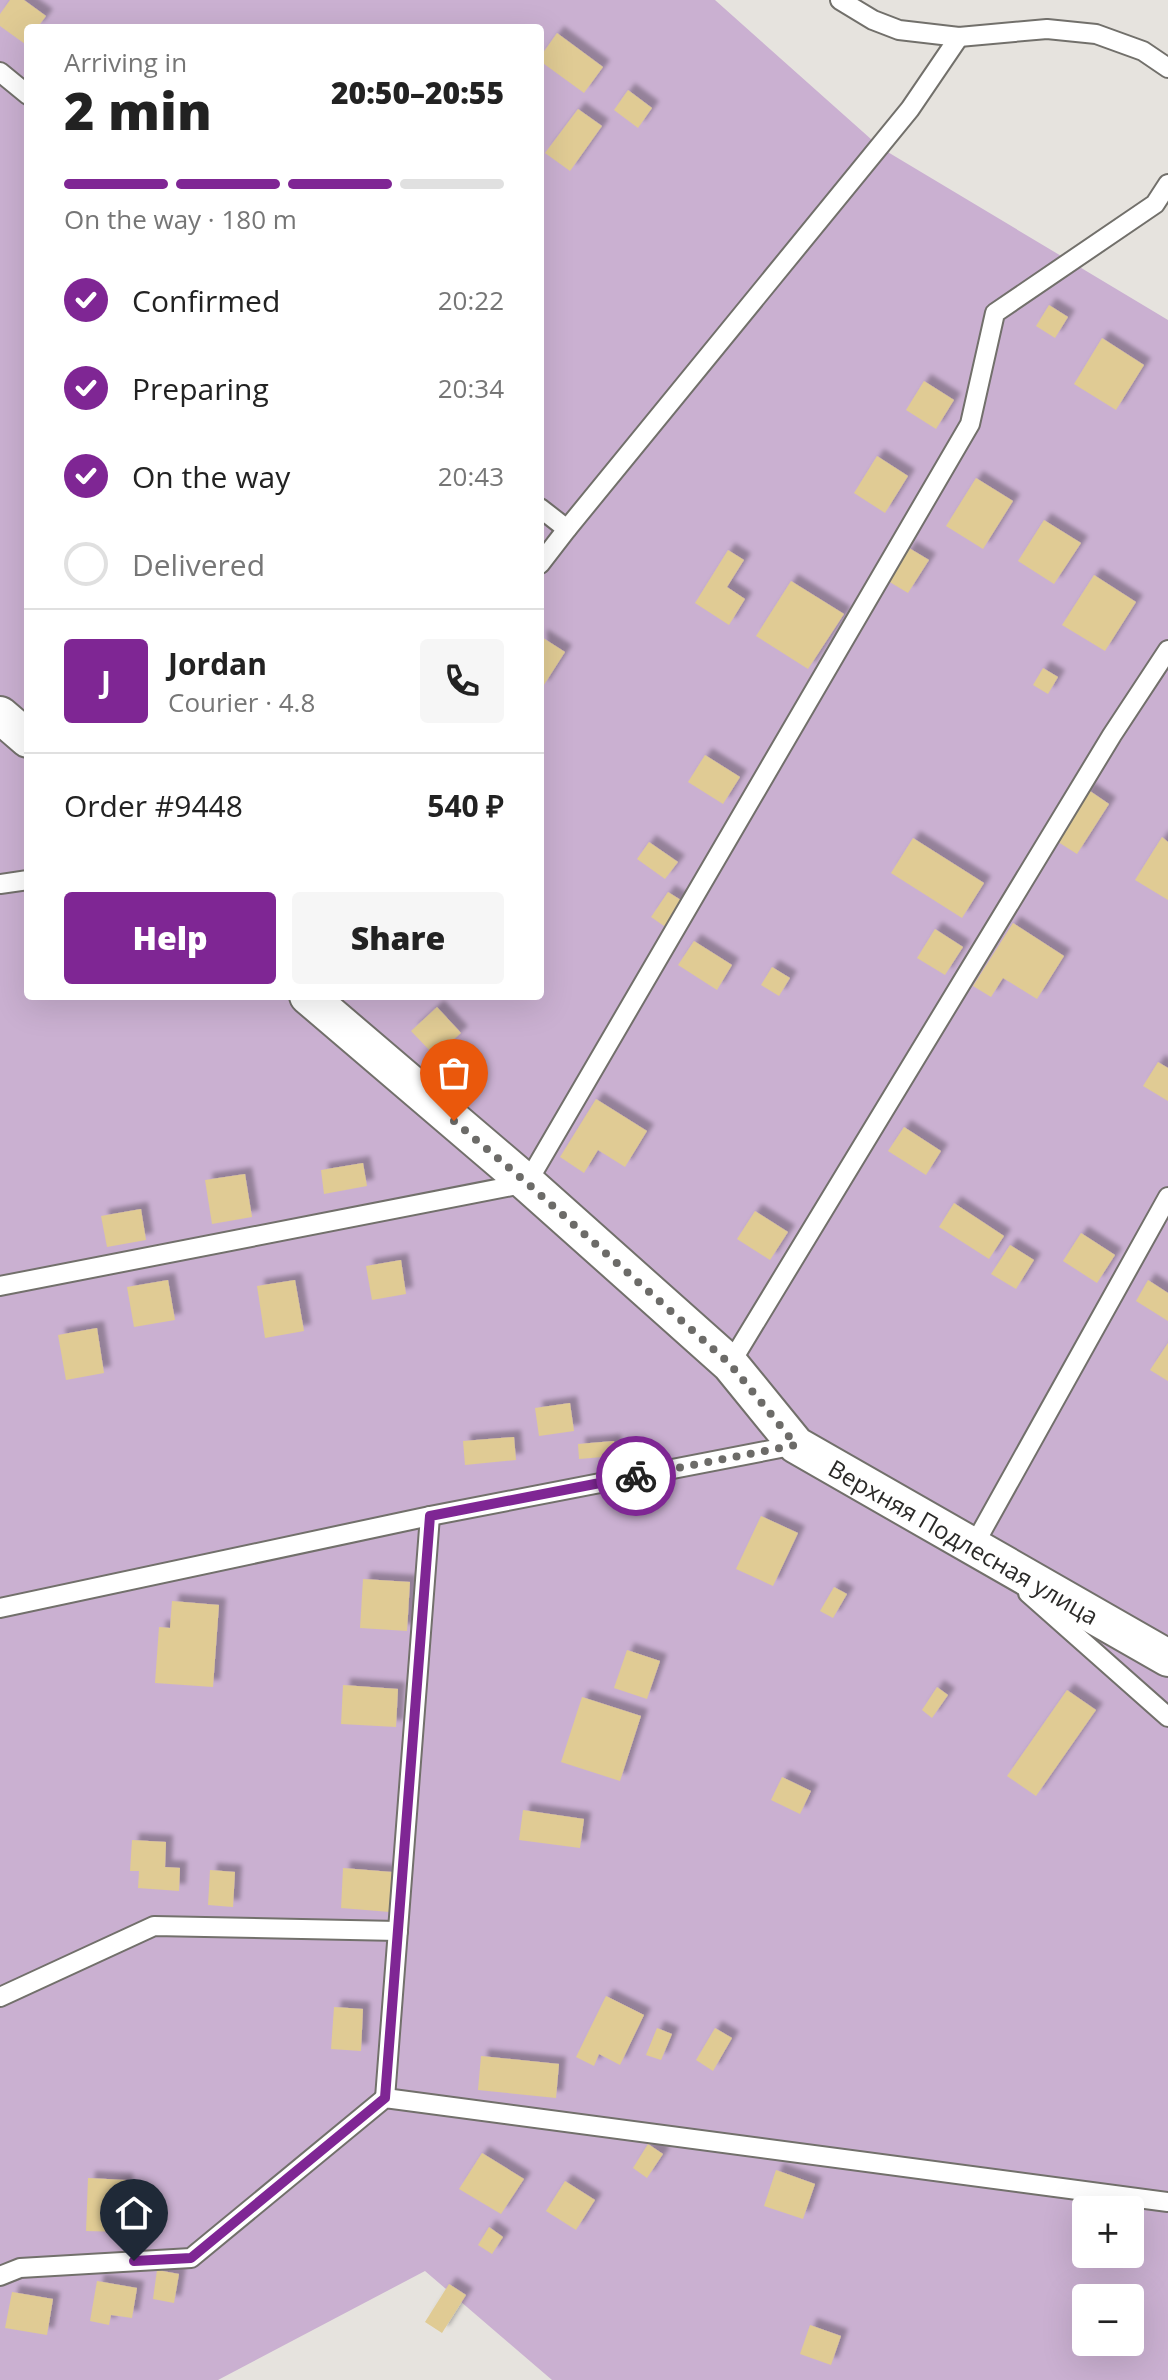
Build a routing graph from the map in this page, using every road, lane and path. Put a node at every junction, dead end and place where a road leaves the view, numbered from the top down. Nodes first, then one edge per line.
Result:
1 (840, 0) edge
2 (959, 37) junction
3 (1168, 68) edge
4 (0, 72) edge
5 (24, 92) edge
6 (1168, 184) edge
7 (544, 511) edge
8 (567, 529) junction
9 (544, 559) edge
10 (1168, 650) edge
11 (0, 715) edge
12 (24, 736) edge
13 (24, 881) edge
14 (0, 884) edge
15 (313, 1000) edge
16 (527, 1183) junction
17 (1168, 1197) edge
18 (0, 1286) edge
19 (730, 1364) junction
20 (796, 1445) junction
21 (430, 1516) junction
22 (974, 1545) junction
23 (0, 1608) edge
24 (1168, 1658) edge
25 (1168, 1717) edge
26 (398, 1931) junction
27 (0, 1997) edge
28 (385, 2098) junction
29 (1168, 2202) edge
30 (0, 2276) edge

1 - 2 lane
2 - 3 lane
2 - 8 lane
4 - 5 lane
6 - 16 lane
7 - 8 lane
8 - 9 lane
10 - 19 lane
11 - 12 street
13 - 14 lane
15 - 16 street, Верхняя Подлесная улица
16 - 18 lane
16 - 19 street, Верхняя Подлесная улица
17 - 22 lane
19 - 20 street, Верхняя Подлесная улица
20 - 21 lane
20 - 22 street, Верхняя Подлесная улица
21 - 23 lane
21 - 26 lane
22 - 24 street, Верхняя Подлесная улица
22 - 25 lane
26 - 27 lane
26 - 28 lane
28 - 29 lane
28 - 30 lane

